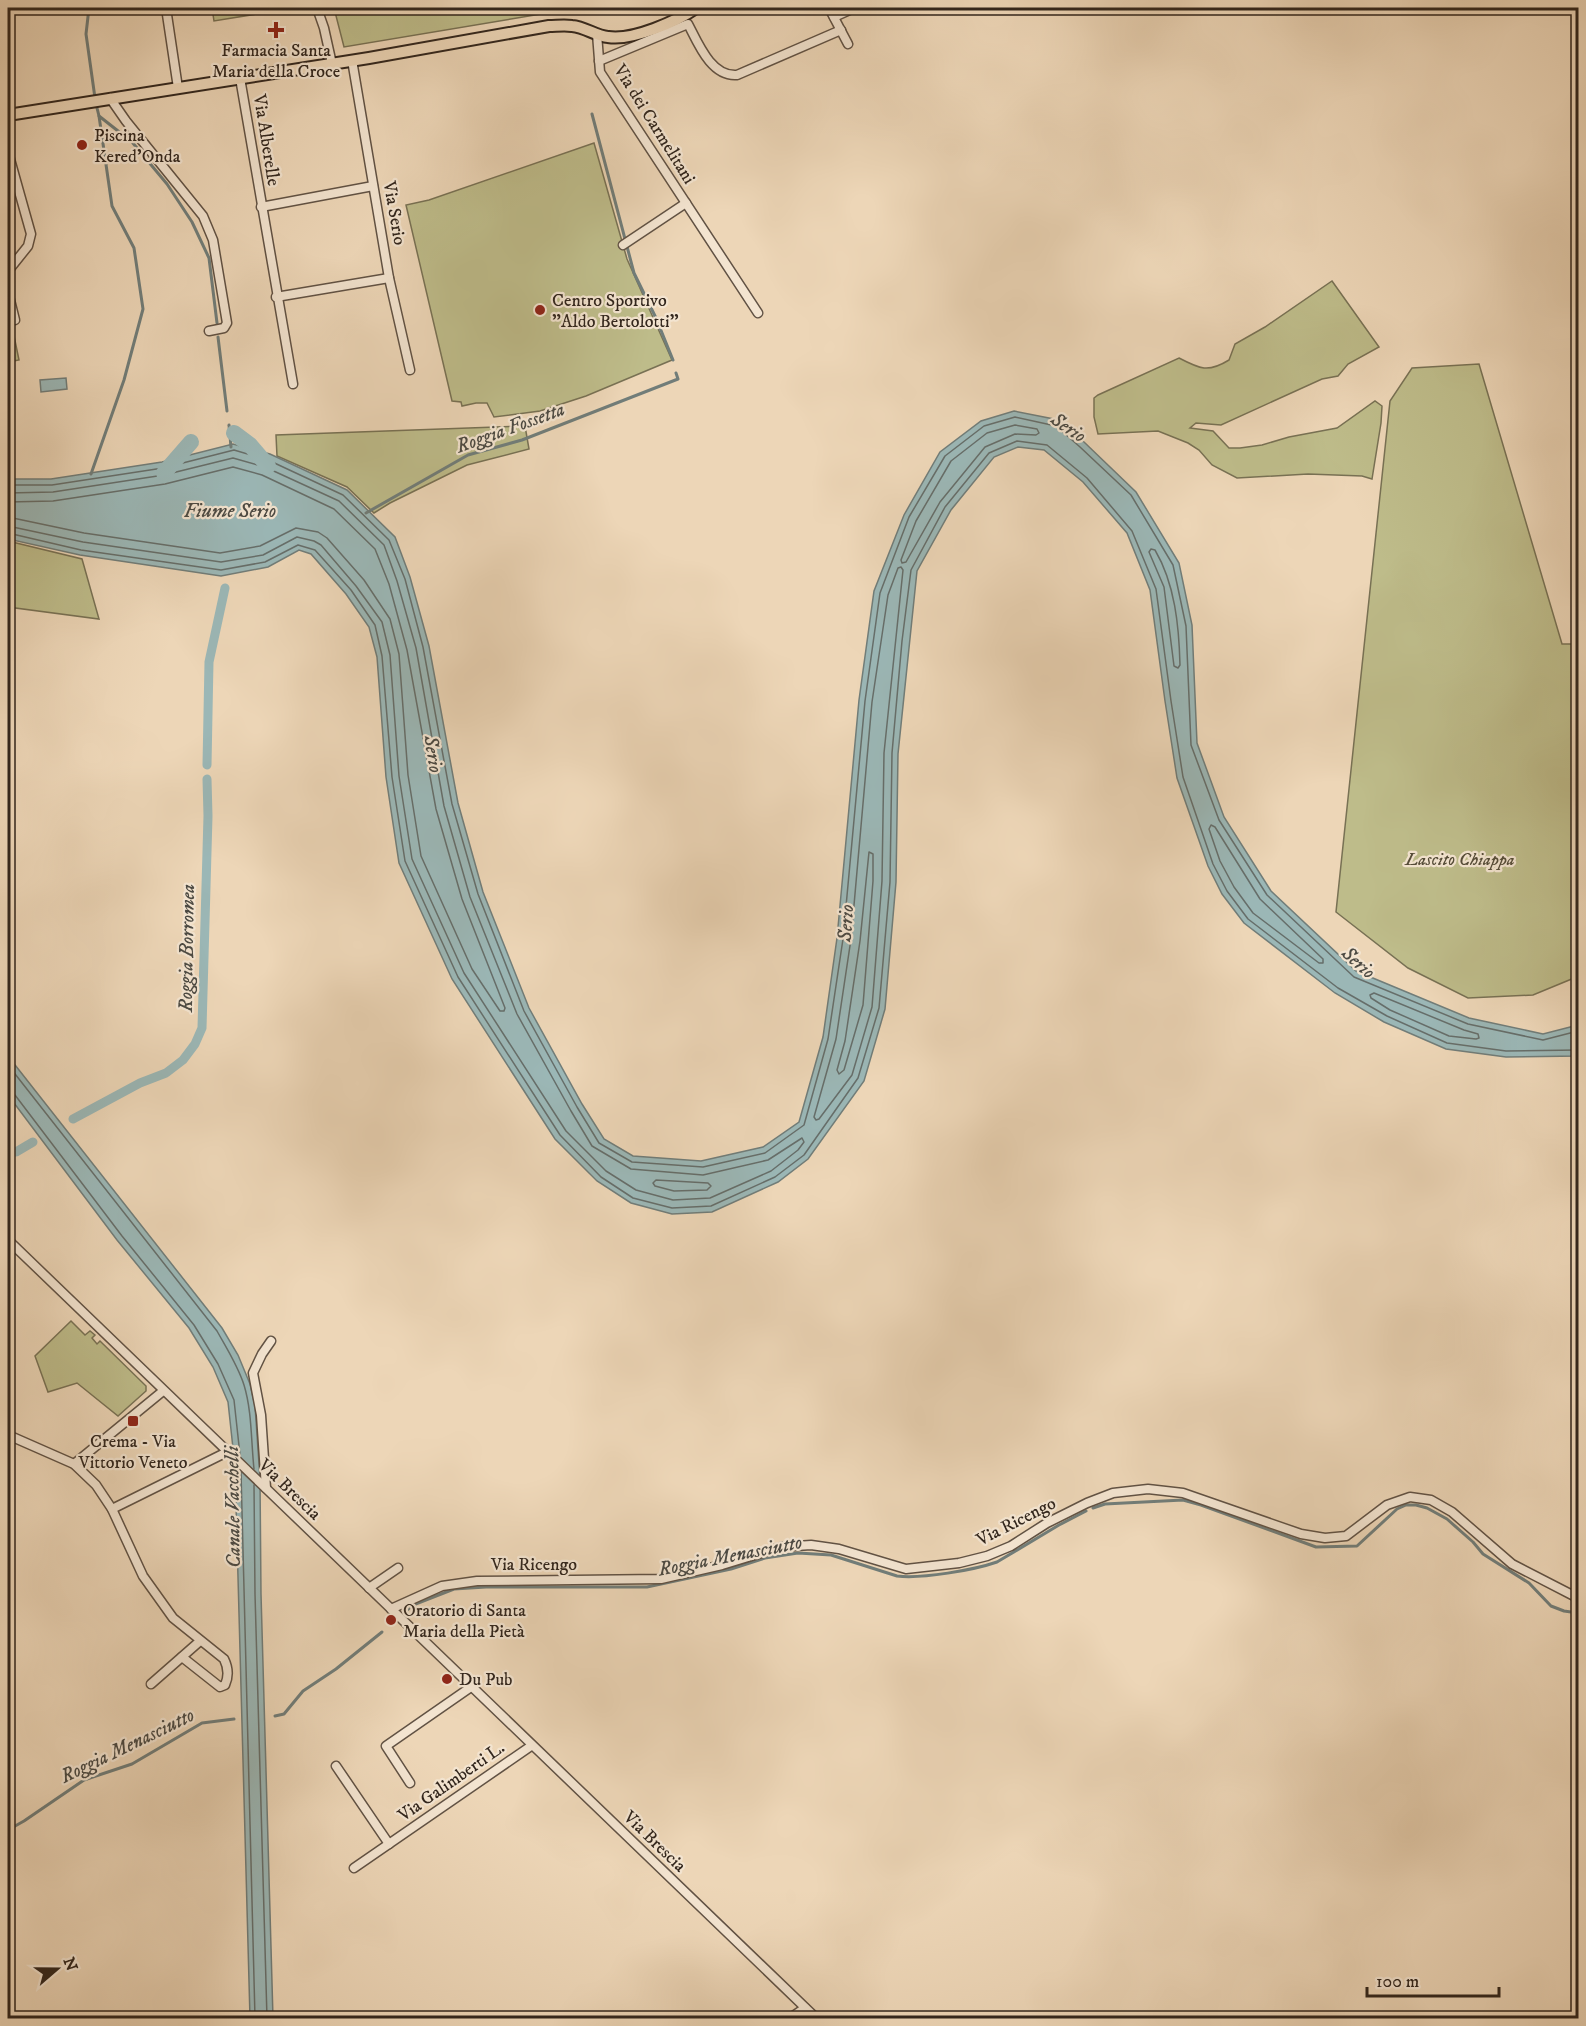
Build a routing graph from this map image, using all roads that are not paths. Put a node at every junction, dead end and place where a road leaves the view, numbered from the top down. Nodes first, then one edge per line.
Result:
1 (165, 8) edge
2 (317, 8) edge
3 (696, 8) edge
4 (829, 8) edge
5 (854, 8) edge
6 (834, 17) junction
7 (841, 30) junction
8 (597, 34) junction
9 (622, 37) junction
10 (848, 44) dead end
11 (628, 48) junction
12 (352, 60) junction
13 (599, 61) junction
14 (332, 64) junction
15 (240, 78) junction
16 (178, 88) junction
17 (100, 100) junction
18 (8, 115) edge
19 (8, 152) edge
20 (373, 186) junction
21 (686, 203) junction
22 (261, 207) junction
23 (627, 243) dead end
24 (8, 271) edge
25 (389, 278) junction
26 (8, 292) edge
27 (276, 297) junction
28 (758, 313) dead end
29 (15, 320) dead end
30 (209, 331) dead end
31 (410, 370) dead end
32 (293, 384) dead end
33 (8, 1240) edge
34 (271, 1341) dead end
35 (164, 1391) junction
36 (8, 1435) edge
37 (229, 1454) junction
38 (74, 1464) junction
39 (263, 1486) junction
40 (112, 1509) junction
41 (398, 1568) dead end
42 (369, 1588) junction
43 (1578, 1598) edge
44 (391, 1609) junction
45 (200, 1641) junction
46 (182, 1657) junction
47 (151, 1684) dead end
48 (471, 1687) junction
49 (531, 1746) junction
50 (336, 1766) dead end
51 (410, 1783) dead end
52 (389, 1844) junction
53 (354, 1868) dead end
54 (805, 2008) junction
55 (790, 2019) edge
56 (816, 2019) edge

1 - 16 street
2 - 14 street
3 - 9 main road
4 - 6 street
5 - 6 street
6 - 7 street
7 - 10 street
7 - 11 street, Via dei Carmelitani
8 - 9 main road
8 - 12 main road
8 - 13 street, Via dei Carmelitani
9 - 11 street
11 - 13 street, Via dei Carmelitani
12 - 14 main road
12 - 20 street, Via Serio
13 - 21 street, Via dei Carmelitani
14 - 15 main road
15 - 16 main road
15 - 22 street, Via Alberelle
16 - 17 main road
17 - 18 main road
17 - 30 street
19 - 24 street
20 - 22 street, Via Alberelle
20 - 25 street, Via Serio
21 - 23 street, Via dei Carmelitani
21 - 28 street, Via dei Carmelitani
22 - 27 street, Via Alberelle
25 - 27 street
25 - 31 street, Via Serio
26 - 29 street
27 - 32 street, Via Alberelle
33 - 35 street, Via Brescia
34 - 39 street
35 - 37 street, Via Brescia
35 - 38 street
36 - 38 street
37 - 39 street, Via Brescia
37 - 40 street
38 - 40 street
39 - 42 street, Via Brescia
40 - 45 street
41 - 42 street
42 - 44 street, Via Brescia
43 - 44 street, Via Ricengo
44 - 48 street, Via Brescia
45 - 46 street
45 - 46 street
46 - 47 street
48 - 49 street, Via Brescia
48 - 51 street
49 - 52 street, Via Galimberti L.
49 - 54 street, Via Brescia
50 - 52 street, Via Galimberti L.
52 - 53 street, Via Galimberti L.
54 - 55 street
54 - 56 street, Via Brescia

